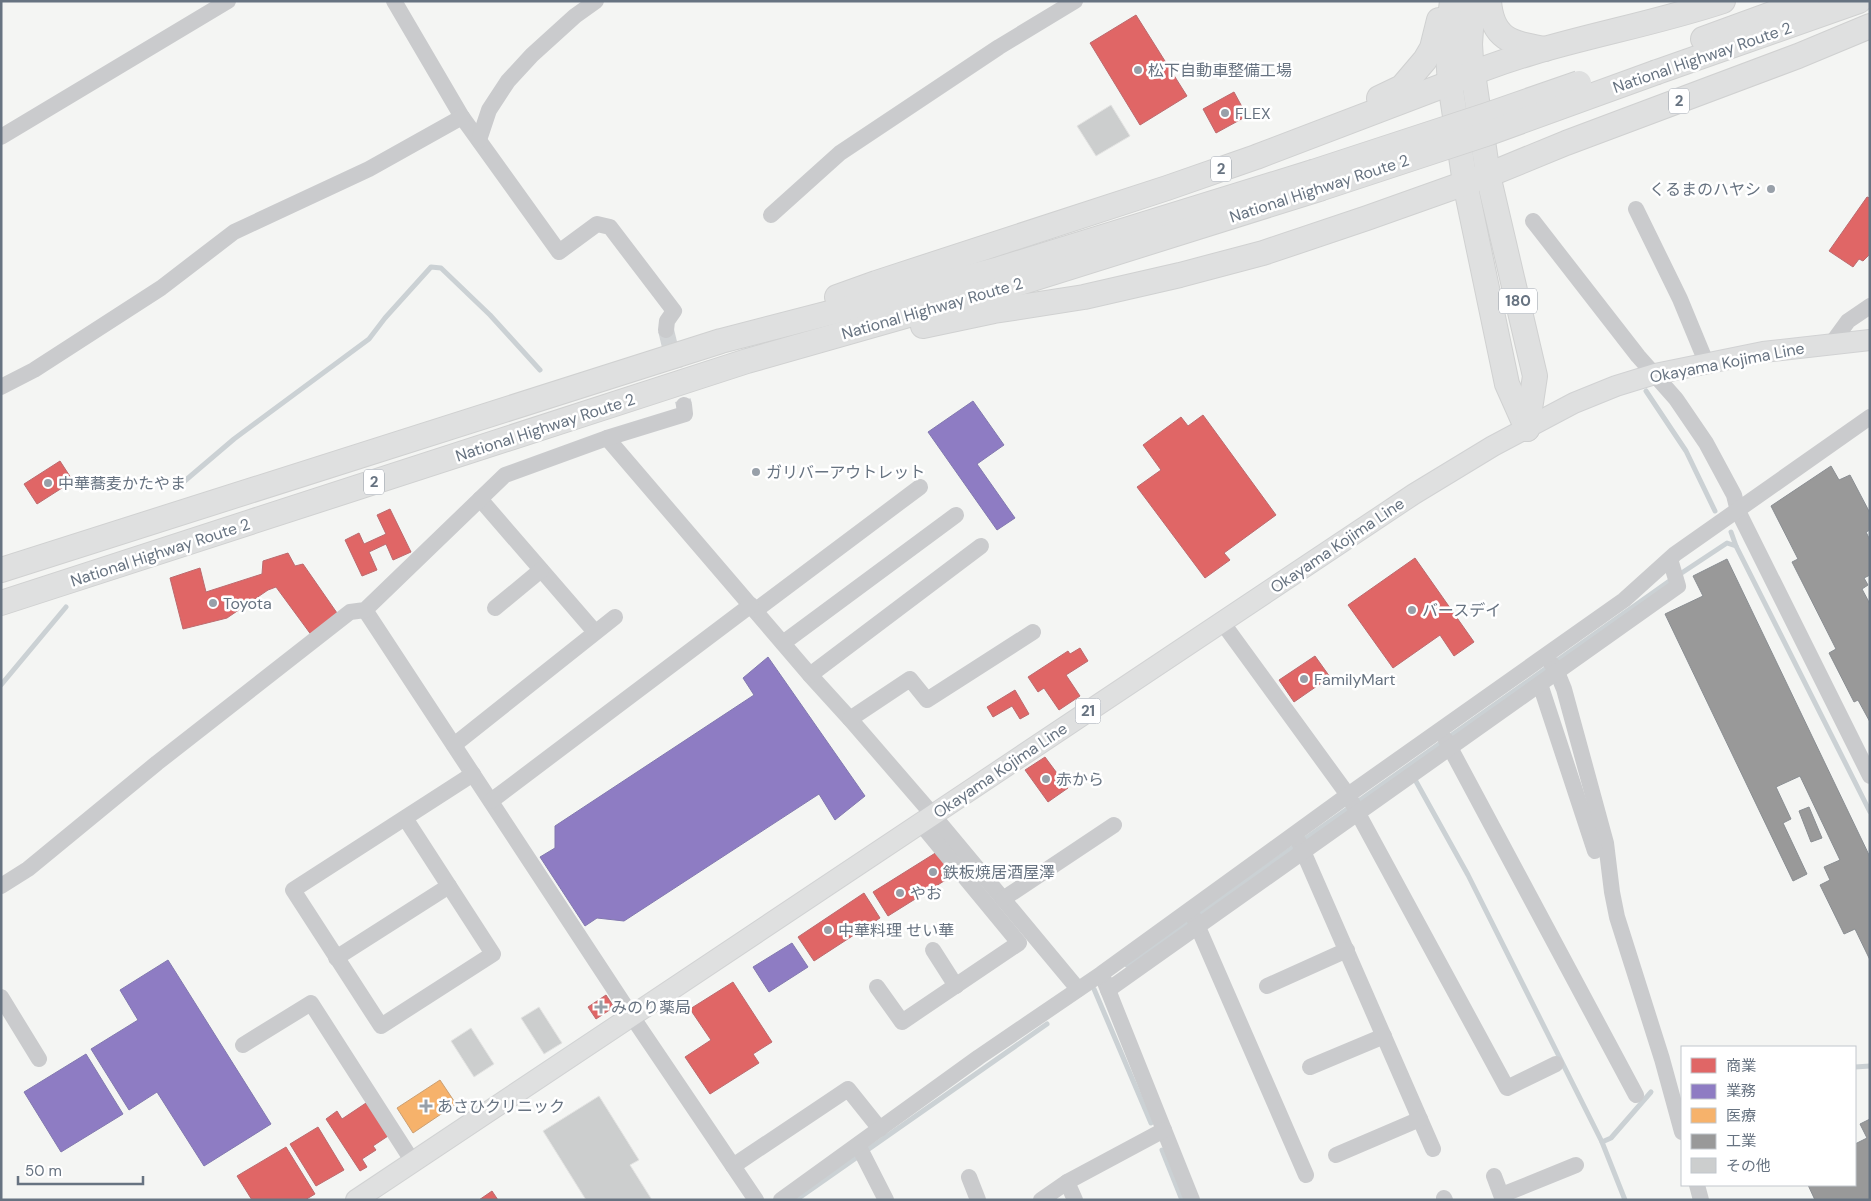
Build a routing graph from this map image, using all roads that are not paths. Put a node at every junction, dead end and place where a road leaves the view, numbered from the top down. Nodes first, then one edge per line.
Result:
1 (228, 1) edge
2 (394, 1) edge
3 (596, 1) edge
4 (1075, 1) edge
5 (1442, 1) edge
6 (1452, 1) edge
7 (1473, 1) edge
8 (1489, 1) edge
9 (1723, 1) edge
10 (1806, 1) edge
11 (1859, 1) edge
12 (1870, 26) edge
13 (1546, 49) junction
14 (1654, 65) junction
15 (1473, 73) junction
16 (1450, 83) junction
17 (462, 117) junction
18 (1, 137) edge
19 (479, 140) junction
20 (1256, 157) junction
21 (1488, 175) junction
22 (1316, 180) junction
23 (1465, 183) junction
24 (1636, 209) dead end
25 (771, 215) dead end
26 (1533, 221) dead end
27 (1870, 306) edge
28 (666, 330) tunnel mouth
29 (1870, 340) edge
30 (721, 341) junction
31 (1832, 344) junction
32 (747, 361) junction
33 (1706, 362) junction
34 (1655, 374) junction
35 (1, 387) edge
36 (684, 405) dead end
37 (1870, 417) edge
38 (1527, 429) junction
39 (607, 438) junction
40 (920, 487) dead end
41 (480, 499) junction
42 (1738, 511) junction
43 (956, 515) dead end
44 (981, 546) dead end
45 (1, 570) edge
46 (541, 570) junction
47 (1674, 571) junction
48 (1, 603) edge
49 (495, 608) dead end
50 (749, 609) junction
51 (365, 610) junction
52 (615, 616) dead end
53 (1222, 622) junction
54 (595, 632) junction
55 (1033, 632) dead end
56 (783, 643) junction
57 (1552, 663) junction
58 (810, 675) junction
59 (1540, 684) junction
60 (850, 719) junction
61 (1445, 739) junction
62 (454, 746) junction
63 (473, 774) junction
64 (1870, 776) edge
65 (491, 801) junction
66 (1354, 804) junction
67 (405, 818) junction
68 (926, 819) junction
69 (1114, 825) dead end
70 (1300, 842) junction
71 (1595, 851) dead end
72 (1, 886) edge
73 (449, 886) junction
74 (1003, 899) junction
75 (1194, 917) junction
76 (1012, 922) junction
77 (933, 950) dead end
78 (1347, 950) junction
79 (336, 958) junction
80 (1101, 974) junction
81 (956, 986) junction
82 (1267, 986) dead end
83 (877, 987) dead end
84 (1078, 990) junction
85 (1108, 990) junction
86 (1, 997) edge
87 (631, 1016) junction
88 (1384, 1036) junction
89 (243, 1045) dead end
90 (39, 1059) dead end
91 (1556, 1064) dead end
92 (1310, 1067) dead end
93 (1636, 1095) dead end
94 (1420, 1119) junction
95 (1681, 1128) edge
96 (880, 1129) junction
97 (1164, 1130) junction
98 (1433, 1149) dead end
99 (861, 1150) junction
100 (1336, 1155) dead end
101 (413, 1162) junction
102 (1576, 1165) dead end
103 (733, 1166) junction
104 (1306, 1175) dead end
105 (1494, 1176) dead end
106 (969, 1177) dead end
107 (1067, 1182) junction
108 (1697, 1186) edge
109 (1503, 1197) edge
110 (356, 1200) edge
111 (756, 1200) edge
112 (781, 1200) edge
113 (886, 1200) edge
114 (978, 1200) edge
115 (1041, 1200) edge
116 (1075, 1200) edge
117 (1192, 1200) edge
118 (1701, 1200) edge

1 - 18 street
2 - 17 street
3 - 19 street
4 - 25 street
5 - 20 highway
6 - 16 highway, 180
7 - 15 highway, 180
8 - 13 highway
9 - 13 highway, 2
10 - 14 highway, National Highway Route 2 / 2
11 - 14 highway, National Highway Route 2 / 2
12 - 21 highway, 2
13 - 15 highway, 2
14 - 22 highway, National Highway Route 2 / 2, bridge
15 - 16 highway, 2
15 - 21 highway, 180
16 - 20 highway, 2
16 - 23 highway, 180
17 - 19 street
17 - 35 street
19 - 28 street
20 - 30 highway, 2
21 - 23 highway, 2
21 - 38 highway, 180
22 - 30 highway, National Highway Route 2 / 2
22 - 32 highway, National Highway Route 2 / 2
23 - 32 highway, 2
23 - 38 highway, 180
24 - 33 street
26 - 34 street
27 - 31 street
29 - 31 main road, Okayama Kojima Line / 21
30 - 45 highway, National Highway Route 2 / 2
31 - 33 main road, Okayama Kojima Line / 21
32 - 48 highway, National Highway Route 2 / 2
33 - 34 main road, Okayama Kojima Line / 21
34 - 38 main road, Okayama Kojima Line / 21
34 - 42 street
36 - 39 street
37 - 42 street
38 - 53 main road, Okayama Kojima Line / 21
39 - 41 street
39 - 50 street
40 - 50 street
41 - 46 street
41 - 51 street
42 - 47 street
42 - 64 street
43 - 56 street
44 - 58 street
46 - 49 street
46 - 54 street
47 - 57 street
47 - 57 street
50 - 56 street
50 - 65 street
51 - 62 street
51 - 72 street
52 - 54 street
53 - 66 street
53 - 68 main road, Okayama Kojima Line / 21
54 - 62 street
55 - 60 street
56 - 58 street
57 - 59 street
57 - 61 street
57 - 95 street
58 - 60 street
59 - 61 street
59 - 71 street
60 - 68 street
61 - 66 street
61 - 66 street
61 - 93 street
62 - 63 street
63 - 65 street
63 - 67 street
65 - 87 street
66 - 70 street
66 - 91 street
67 - 73 street
67 - 79 street
68 - 74 street
68 - 76 street
68 - 87 main road, Okayama Kojima Line / 21
69 - 74 street
70 - 75 street
70 - 78 street
73 - 79 street
73 - 79 street
74 - 76 street
75 - 80 street
75 - 85 street
75 - 104 street
76 - 81 street
76 - 84 street
77 - 81 street
78 - 82 street
78 - 88 street
80 - 84 street
80 - 85 street
81 - 83 street
84 - 96 street
85 - 97 street
86 - 90 street
87 - 101 main road, Okayama Kojima Line / 21
87 - 103 street
88 - 92 street
88 - 94 street
89 - 101 street
94 - 98 street
94 - 100 street
96 - 99 street
96 - 103 street
97 - 107 street
97 - 117 street
99 - 112 street
99 - 113 street
101 - 110 main road, Okayama Kojima Line / 21
102 - 109 street
103 - 111 street
105 - 109 street
106 - 114 street
107 - 115 street
107 - 116 street
108 - 118 street

